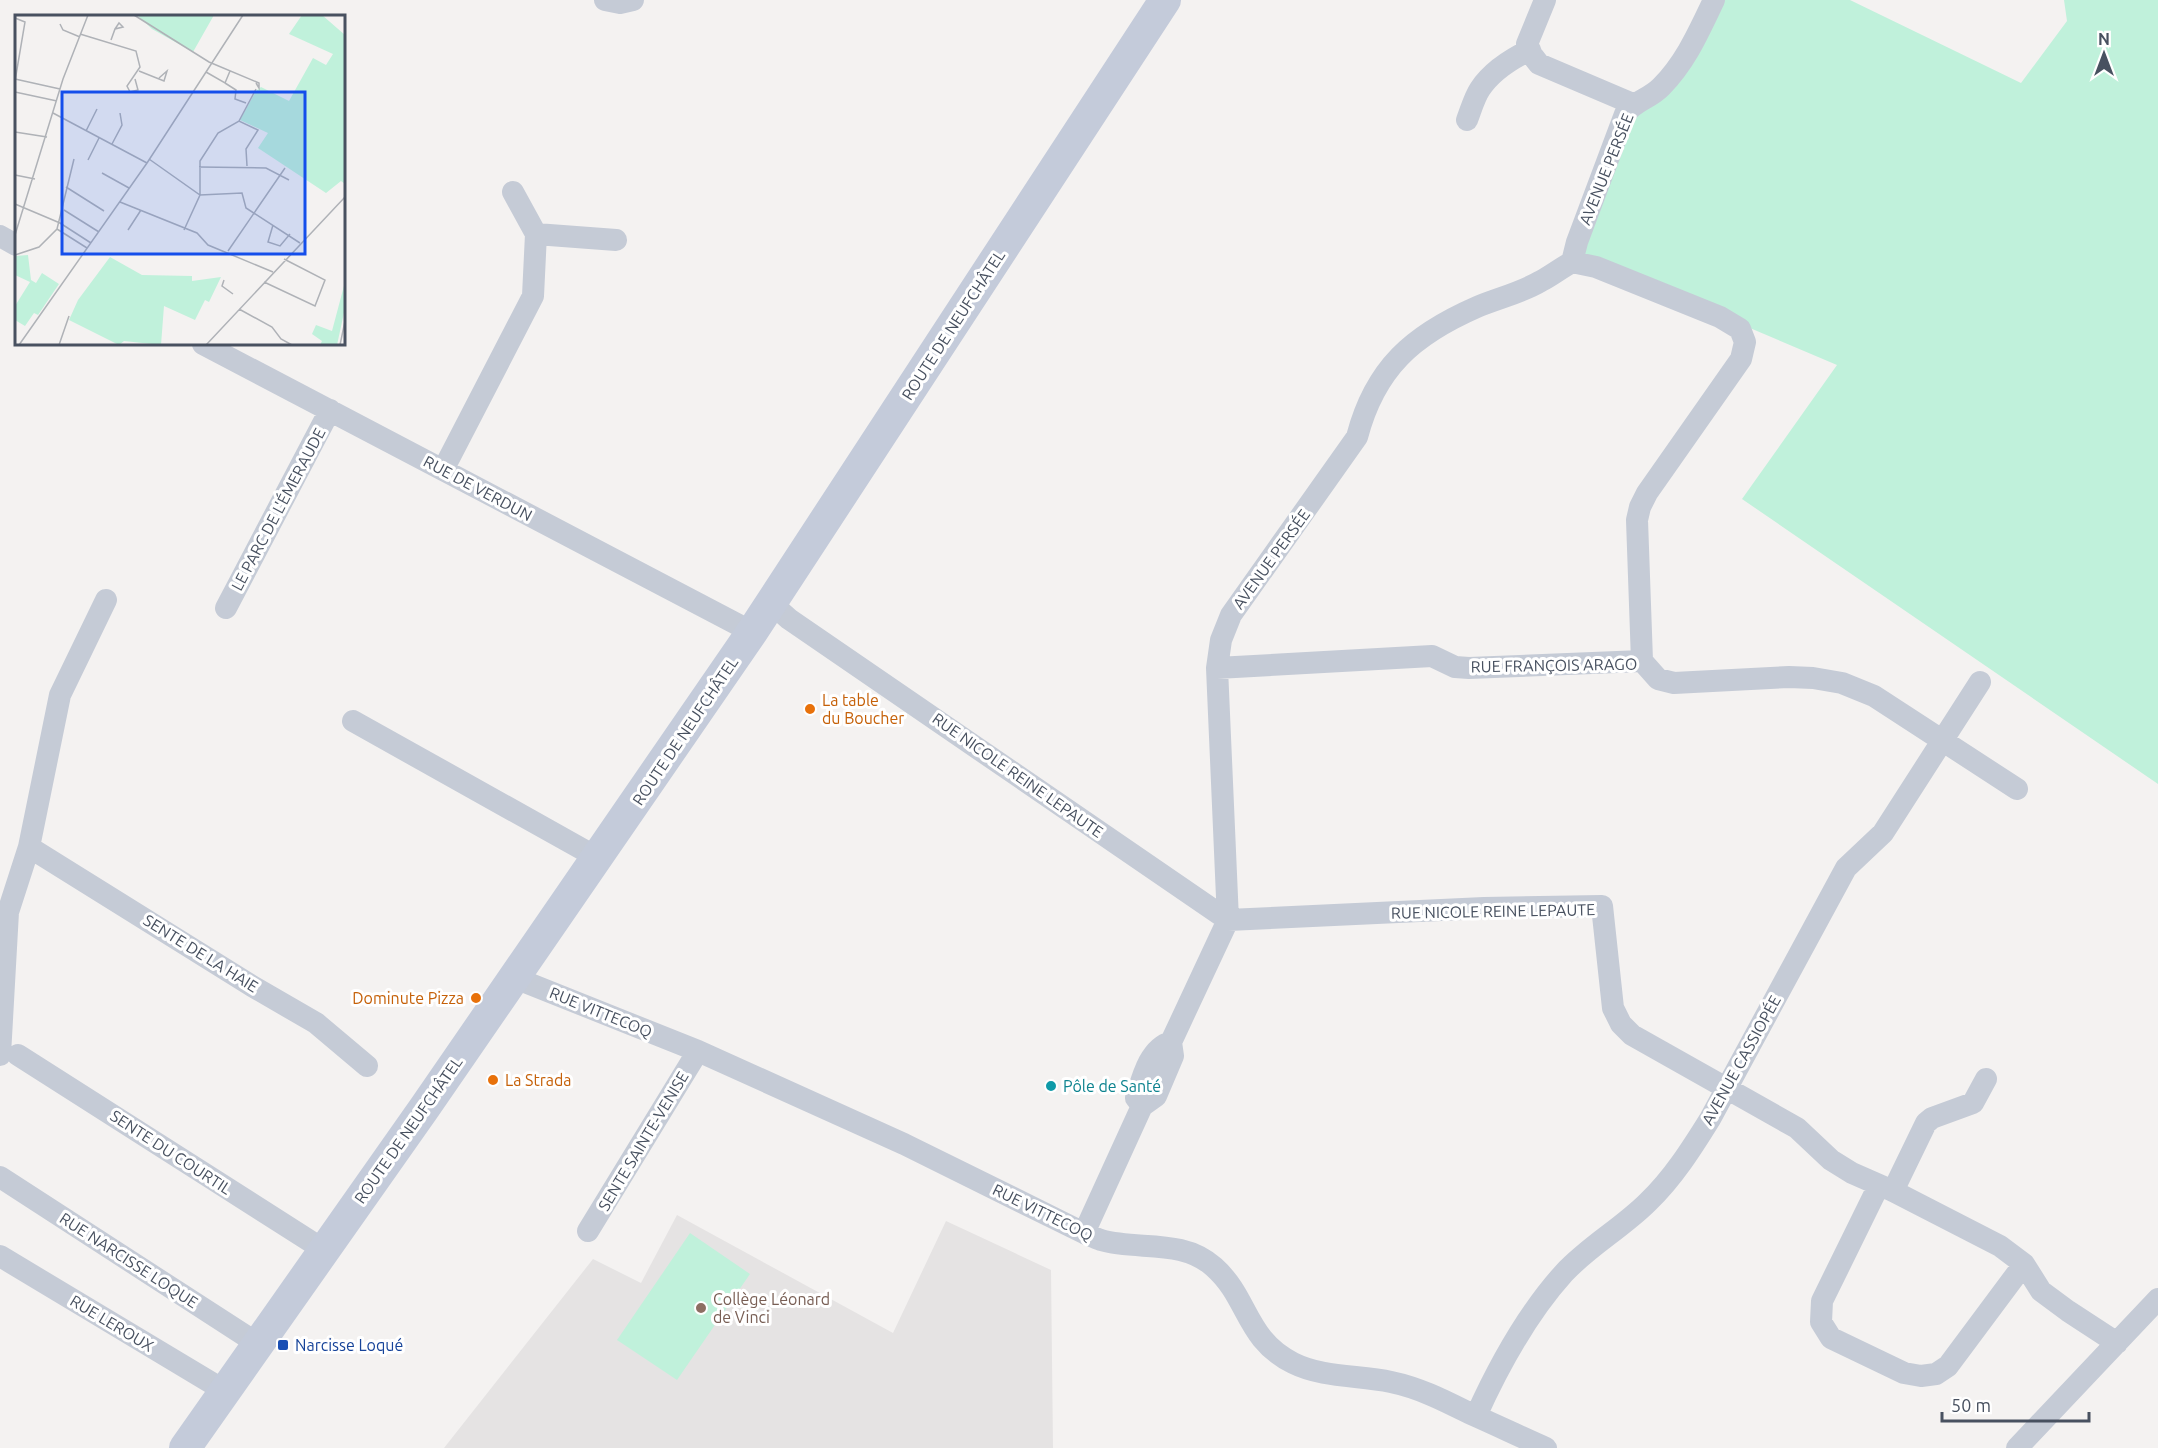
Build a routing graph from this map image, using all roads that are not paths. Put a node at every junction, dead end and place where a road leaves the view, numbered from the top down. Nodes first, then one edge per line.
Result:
1 (605, 0) edge
2 (633, 0) edge
3 (1165, 0) edge
4 (1545, 0) edge
5 (1714, 0) edge
6 (1530, 50) junction
7 (1633, 104) junction
8 (1467, 120) dead end
9 (513, 192) dead end
10 (536, 234) junction
11 (0, 236) edge
12 (616, 240) dead end
13 (15, 244) edge
14 (1572, 262) junction
15 (209, 345) edge
16 (330, 410) junction
17 (443, 470) junction
18 (106, 600) dead end
19 (771, 603) junction
20 (226, 608) dead end
21 (752, 632) junction
22 (1642, 661) junction
23 (1217, 668) junction
24 (1980, 682) dead end
25 (354, 721) dead end
26 (1942, 739) junction
27 (2017, 789) dead end
28 (29, 847) junction
29 (598, 858) junction
30 (1228, 920) junction
31 (515, 978) junction
32 (698, 1051) junction
33 (9, 1055) edge
34 (367, 1066) dead end
35 (1986, 1079) dead end
36 (1726, 1089) junction
37 (0, 1176) edge
38 (1886, 1188) junction
39 (588, 1231) dead end
40 (1084, 1233) junction
41 (324, 1250) junction
42 (0, 1256) edge
43 (2024, 1264) junction
44 (2158, 1299) edge
45 (2117, 1343) junction
46 (258, 1344) junction
47 (225, 1391) junction
48 (1476, 1416) junction
49 (185, 1448) edge
50 (1546, 1448) edge
51 (2017, 1448) edge

1 - 2 street
3 - 19 main road, ROUTE DE NEUFCHÂTEL
4 - 6 street
5 - 7 street, AVENUE PERSÉE
6 - 7 street
6 - 8 street
7 - 14 street, AVENUE PERSÉE
9 - 10 street
10 - 12 street
10 - 17 street
11 - 13 street
14 - 22 street
14 - 23 street, AVENUE PERSÉE
15 - 16 street, RUE DE VERDUN
16 - 17 street, RUE DE VERDUN
16 - 20 street, LE PARC DE L'ÉMERAUDE
17 - 21 street, RUE DE VERDUN
18 - 28 street
19 - 21 main road, ROUTE DE NEUFCHÂTEL
19 - 30 street, RUE NICOLE REINE LEPAUTE
21 - 29 main road, ROUTE DE NEUFCHÂTEL
22 - 23 street, RUE FRANÇOIS ARAGO
22 - 26 street, RUE FRANÇOIS ARAGO
23 - 30 street, AVENUE PERSÉE
24 - 26 street, AVENUE CASSIOPÉE
25 - 29 street
26 - 27 street, RUE FRANÇOIS ARAGO
26 - 36 street, AVENUE CASSIOPÉE
28 - 33 street
28 - 34 street, SENTE DE LA HAIE
29 - 31 main road, ROUTE DE NEUFCHÂTEL
30 - 36 street, RUE NICOLE REINE LEPAUTE
30 - 40 street, AVENUE PERSÉE
31 - 32 street, RUE VITTECOQ
31 - 41 main road, ROUTE DE NEUFCHÂTEL
32 - 39 street, SENTE SAINTE-VENISE
32 - 40 street, RUE VITTECOQ
33 - 41 street, SENTE DU COURTIL
35 - 38 street
36 - 38 street, RUE NICOLE REINE LEPAUTE
36 - 48 street, AVENUE CASSIOPÉE
37 - 46 street, RUE NARCISSE LOQUE
38 - 43 street, RUE NICOLE REINE LEPAUTE
38 - 43 street
40 - 48 street, RUE VITTECOQ
41 - 46 main road, ROUTE DE NEUFCHÂTEL
42 - 47 street, RUE LEROUX
43 - 45 street, RUE NICOLE REINE LEPAUTE
44 - 45 street
45 - 51 street
46 - 47 main road, ROUTE DE NEUFCHÂTEL
47 - 49 main road, ROUTE DE NEUFCHÂTEL
48 - 50 street, RUE VITTECOQ

